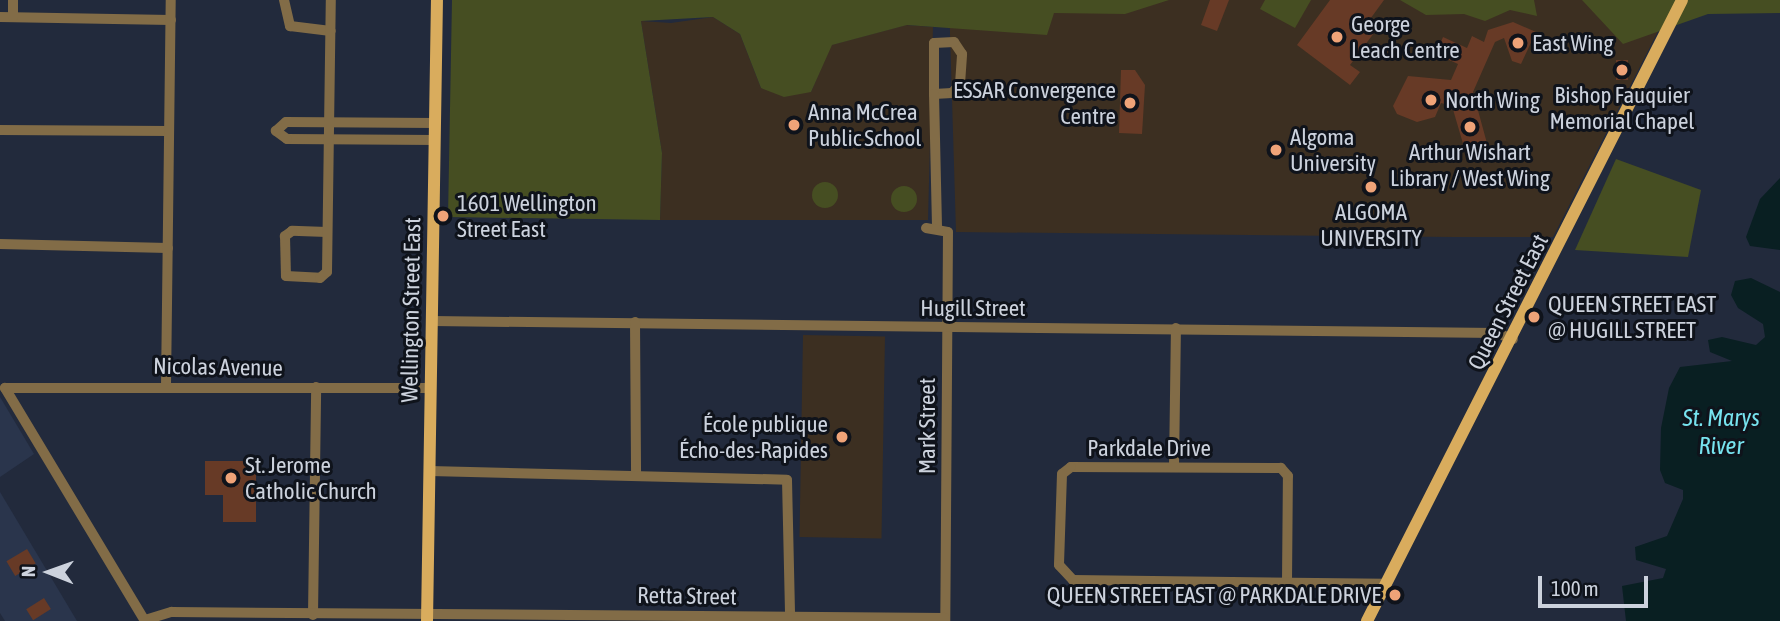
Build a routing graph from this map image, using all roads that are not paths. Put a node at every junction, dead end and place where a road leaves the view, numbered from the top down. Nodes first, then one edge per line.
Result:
1 (13, 0) edge
2 (171, 0) edge
3 (284, 0) edge
4 (331, 0) edge
5 (437, 0) edge
6 (1682, 0) edge
7 (0, 17) edge
8 (13, 17) junction
9 (171, 20) junction
10 (331, 31) junction
11 (934, 94) junction
12 (329, 122) junction
13 (435, 123) junction
14 (0, 130) edge
15 (169, 131) junction
16 (329, 139) junction
17 (435, 140) junction
18 (327, 232) junction
19 (0, 244) edge
20 (168, 248) junction
21 (432, 321) junction
22 (635, 322) junction
23 (947, 327) junction
24 (1176, 328) junction
25 (1513, 339) junction
26 (166, 386) junction
27 (316, 387) junction
28 (431, 388) junction
29 (1174, 467) junction
30 (430, 471) junction
31 (636, 475) junction
32 (1287, 581) junction
33 (1385, 584) junction
34 (313, 615) junction
35 (427, 617) edge
36 (790, 617) junction
37 (945, 620) edge
38 (145, 621) edge
39 (1367, 621) edge

1 - 8 street
2 - 9 street
3 - 10 street
4 - 10 street
5 - 13 main road, Wellington Street East
6 - 25 main road, Queen Street East
7 - 8 street
8 - 9 street
9 - 15 street
10 - 12 street
11 - 11 street
11 - 23 street, Mark Street
12 - 13 street
12 - 16 street
12 - 16 street
13 - 17 main road, Wellington Street East
14 - 15 street
15 - 20 street
16 - 17 street
16 - 18 street
17 - 21 main road, Wellington Street East
18 - 18 street
19 - 20 street
20 - 26 street
21 - 22 street, Hugill Street
21 - 28 main road, Wellington Street East
22 - 23 street, Hugill Street
22 - 31 street
23 - 24 street, Hugill Street
23 - 37 street, Mark Street
24 - 25 street, Hugill Street
24 - 29 street
25 - 33 main road, Queen Street East
26 - 27 street, Nicolas Avenue
26 - 38 street, Nicolas Avenue
27 - 28 street, Nicolas Avenue
27 - 34 street
28 - 30 main road, Wellington Street East
29 - 32 street, Parkdale Drive
29 - 32 street, Parkdale Drive
30 - 31 street
30 - 35 main road, Wellington Street East
31 - 36 street
32 - 33 street, Parkdale Drive
33 - 39 main road, Queen Street East
34 - 35 street, Retta Street
34 - 38 street, Retta Street
35 - 36 street, Retta Street
36 - 37 street, Retta Street

